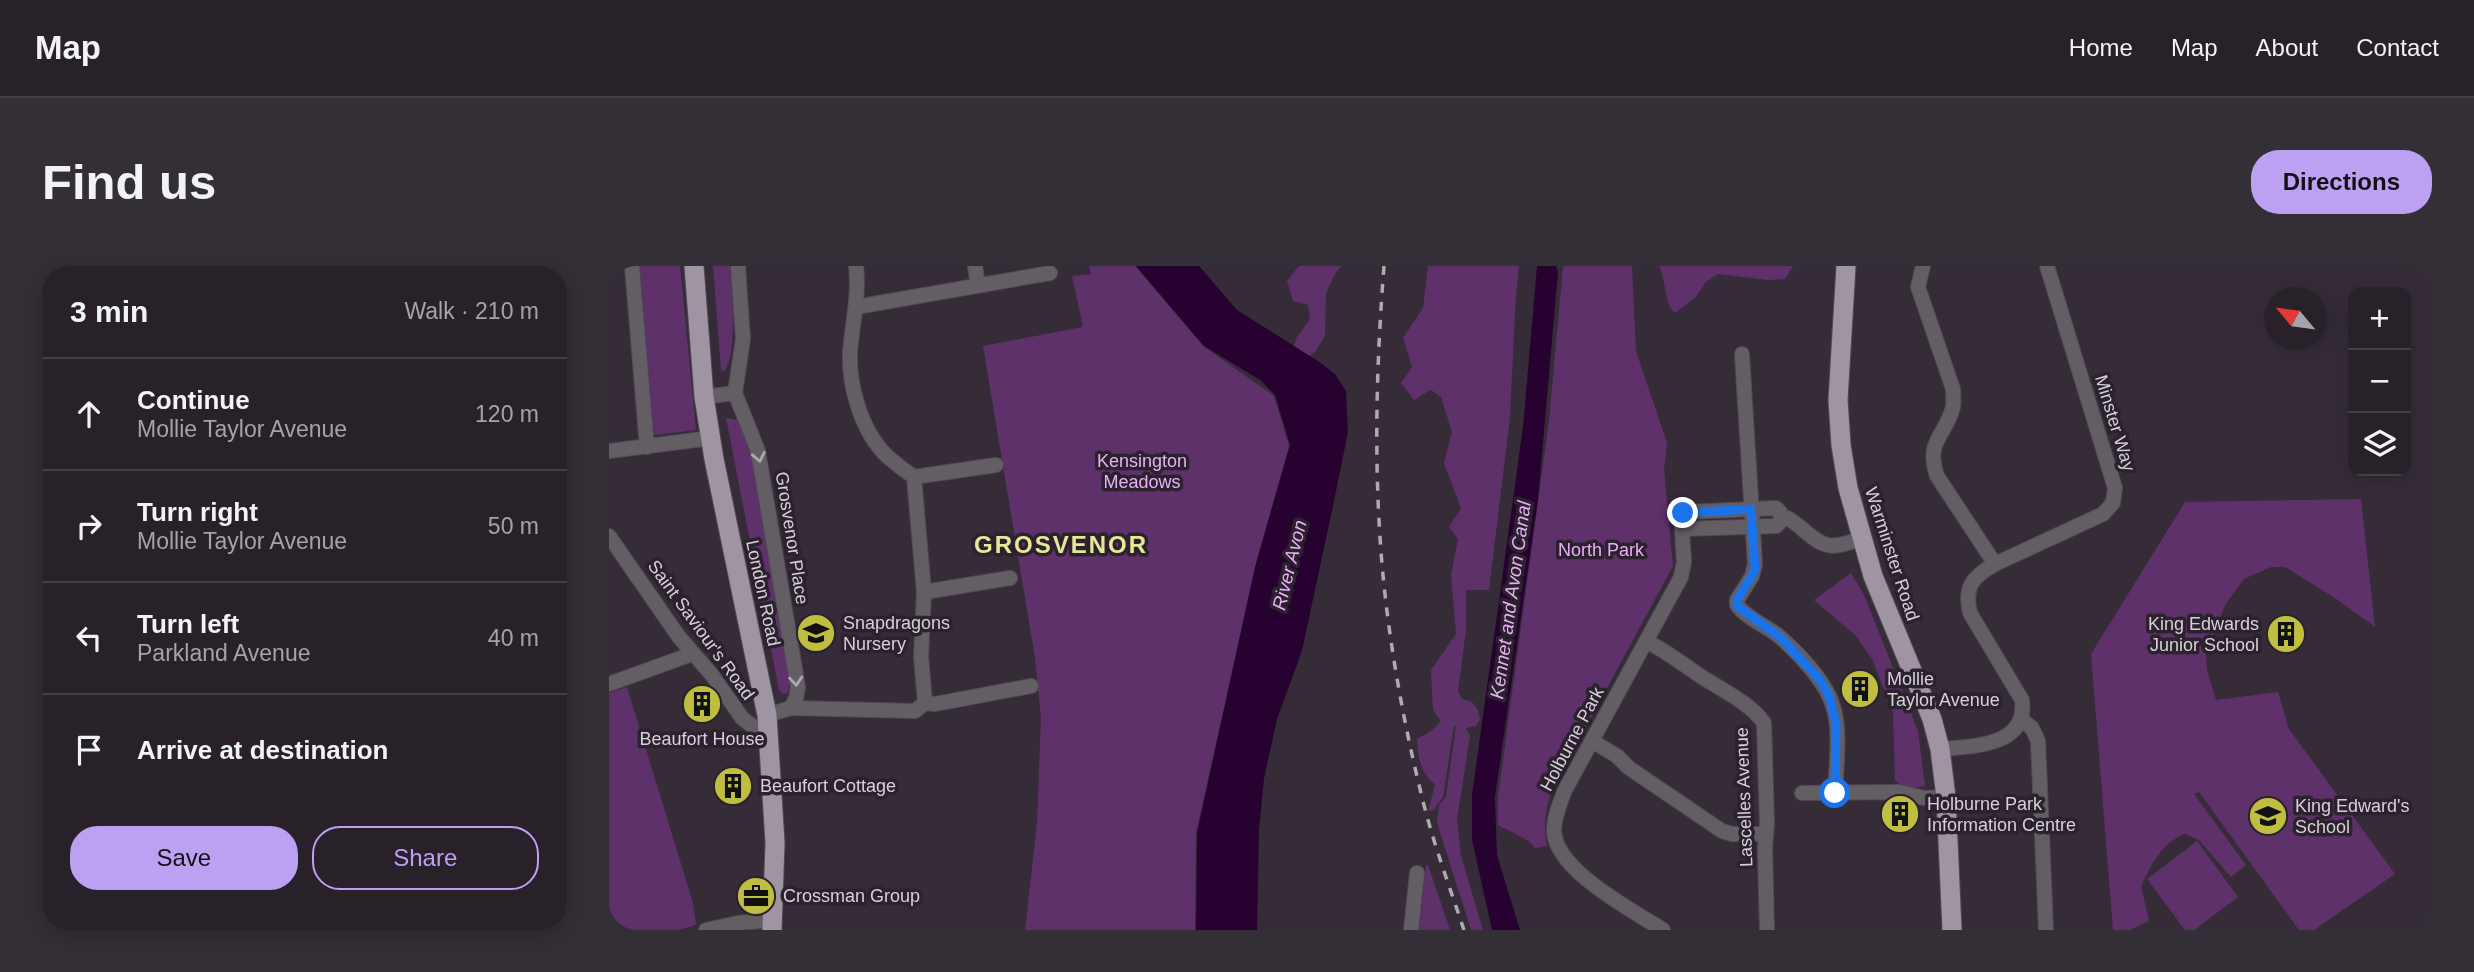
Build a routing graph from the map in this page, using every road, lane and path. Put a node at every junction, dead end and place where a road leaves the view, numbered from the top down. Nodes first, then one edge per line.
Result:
1 (632, 266) edge
2 (694, 266) edge
3 (738, 266) edge
4 (856, 266) edge
5 (975, 266) edge
6 (1846, 266) edge
7 (1923, 266) edge
8 (2047, 266) edge
9 (1039, 271) edge
10 (978, 285) junction
11 (856, 307) junction
12 (1742, 354) dead end
13 (735, 393) junction
14 (704, 397) junction
15 (711, 438) junction
16 (647, 447) junction
17 (609, 451) edge
18 (996, 465) dead end
19 (914, 477) junction
20 (1751, 509) junction
21 (1780, 516) junction
22 (1752, 526) junction
23 (1682, 529) junction
24 (609, 536) edge
25 (1862, 538) junction
26 (1995, 564) junction
27 (1010, 578) dead end
28 (924, 592) junction
29 (1646, 641) junction
30 (692, 654) junction
31 (609, 684) edge
32 (1025, 692) dead end
33 (925, 702) junction
34 (791, 708) junction
35 (767, 715) junction
36 (2021, 719) junction
37 (769, 739) junction
38 (1592, 741) junction
39 (1940, 749) junction
40 (1802, 793) dead end
41 (1835, 793) junction
42 (1946, 797) junction
43 (1766, 834) junction
44 (1417, 873) dead end
45 (773, 925) edge
46 (706, 930) edge
47 (1411, 930) edge
48 (1663, 930) edge
49 (1766, 930) edge
50 (1952, 930) edge
51 (2046, 930) edge

1 - 16 street
2 - 14 highway, London Road
3 - 13 street
4 - 11 street
5 - 10 street
6 - 25 highway, Warminster Road
7 - 26 street
8 - 26 street, Minster Way
9 - 10 street
10 - 11 street
11 - 19 street
12 - 20 street
13 - 14 street
13 -> 34 street, Grosvenor Place
14 - 15 highway, London Road
15 - 16 street
15 - 35 highway, London Road
16 - 17 street
18 - 19 street
19 - 28 street
20 - 21 street
20 - 22 street
20 - 23 street
21 - 22 street
21 - 25 street
22 - 23 street
22 - 41 street
23 - 29 street, Holburne Park
24 - 30 street, Saint Saviour's Road
25 - 39 highway, Warminster Road
26 - 36 street, Minster Way
27 - 28 street
28 - 33 street
29 - 38 street, Holburne Park
29 - 43 street, Lascelles Avenue
30 - 31 street
30 - 37 street, Saint Saviour's Road
32 - 33 street
33 - 34 street
34 - 35 street
35 - 37 highway, London Road
36 - 39 street
36 - 51 street
37 - 45 highway, London Road
38 - 43 street
38 - 48 street, Holburne Park
39 - 42 highway, Warminster Road
40 - 41 street
41 - 42 street
42 - 50 highway, Warminster Road
43 - 49 street, Lascelles Avenue
44 - 47 street
45 - 46 street

